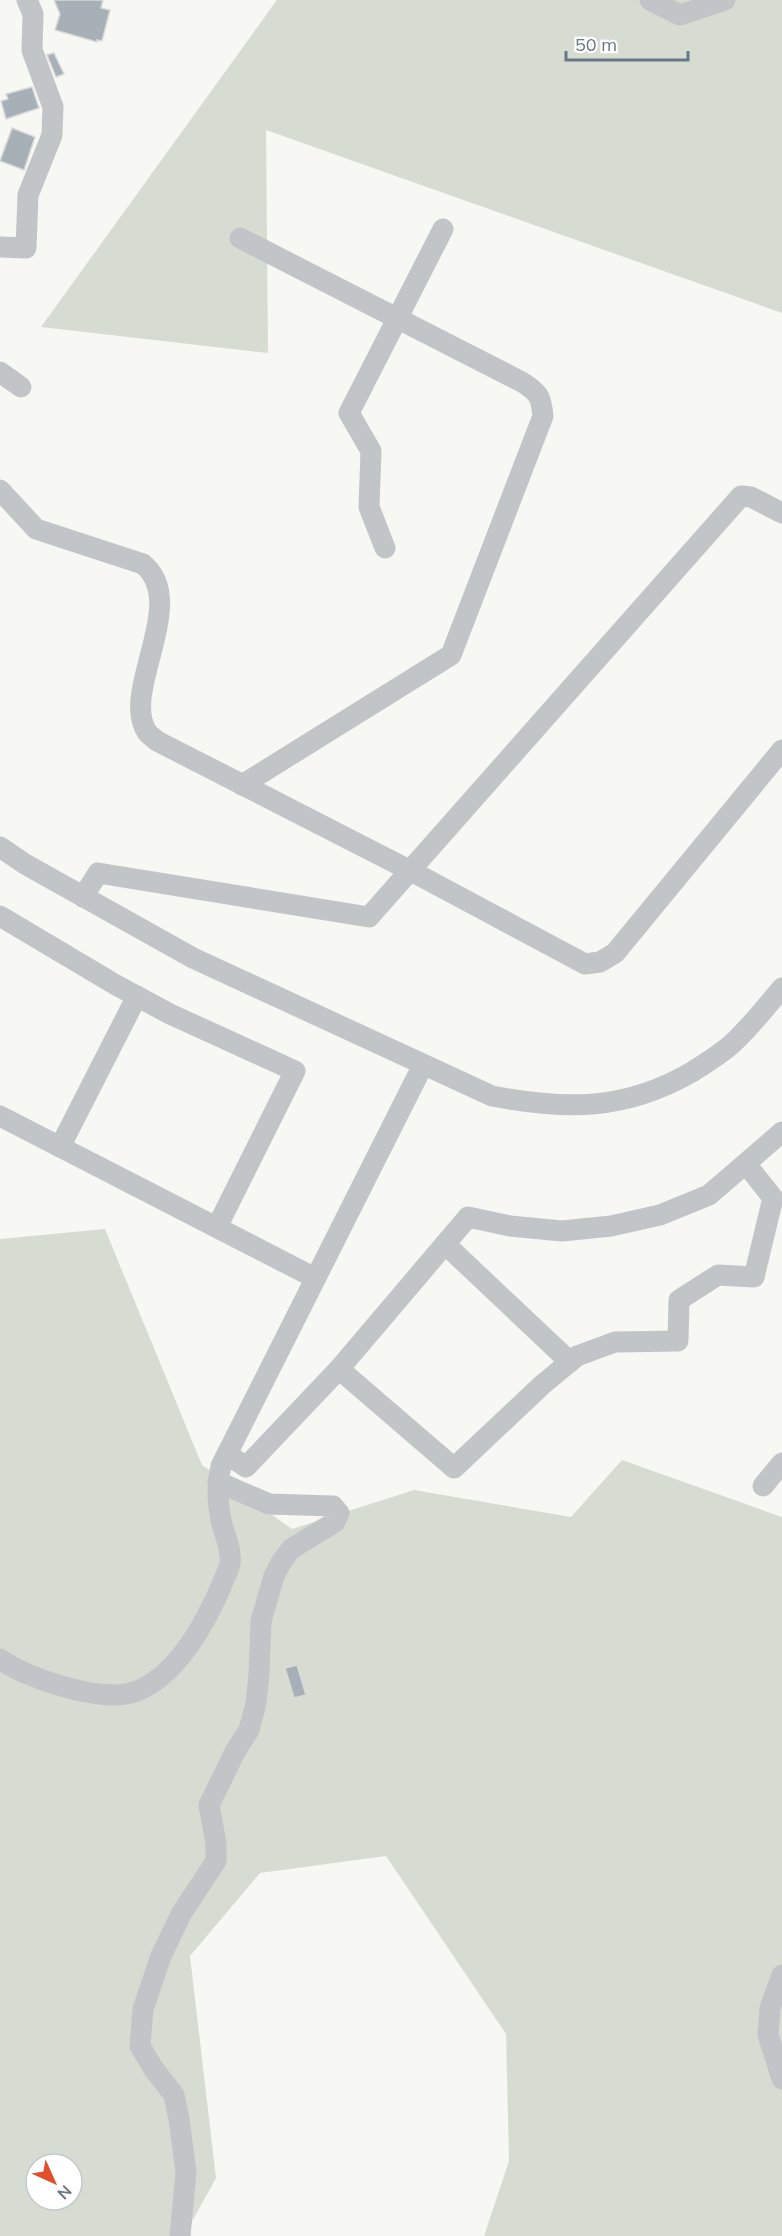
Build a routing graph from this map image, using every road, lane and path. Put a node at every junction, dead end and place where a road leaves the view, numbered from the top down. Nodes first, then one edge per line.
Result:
1 (27, 0) edge
2 (650, 0) edge
3 (725, 0) edge
4 (443, 229) dead end
5 (240, 238) dead end
6 (0, 247) edge
7 (398, 319) junction
8 (0, 372) edge
9 (21, 387) dead end
10 (0, 490) edge
11 (782, 513) edge
12 (385, 548) dead end
13 (782, 750) edge
14 (242, 785) junction
15 (0, 847) edge
16 (411, 871) junction
17 (83, 897) junction
18 (0, 916) edge
19 (782, 988) edge
20 (137, 996) junction
21 (423, 1065) junction
22 (0, 1116) edge
23 (782, 1132) edge
24 (60, 1147) junction
25 (746, 1164) junction
26 (217, 1227) junction
27 (445, 1244) junction
28 (315, 1278) junction
29 (570, 1362) junction
30 (339, 1369) junction
31 (227, 1454) junction
32 (782, 1462) edge
33 (218, 1482) junction
34 (763, 1486) dead end
35 (0, 1659) edge
36 (782, 1975) edge
37 (782, 2079) edge
38 (180, 2236) edge

1 - 6 street
2 - 3 street
4 - 7 street
5 - 7 street
7 - 12 street
7 - 14 street
8 - 9 street
10 - 14 street
11 - 16 street
13 - 16 street
14 - 16 street
15 - 17 street
16 - 17 street
17 - 21 street
18 - 20 street
19 - 21 street
20 - 24 street
20 - 26 street
21 - 28 street
22 - 24 street
23 - 25 street
24 - 26 street
25 - 27 street
25 - 29 street
26 - 28 street
27 - 29 street
27 - 30 street
28 - 31 street
29 - 30 street
30 - 31 street
31 - 33 street
32 - 34 street
33 - 35 street
33 - 38 street
36 - 37 street

